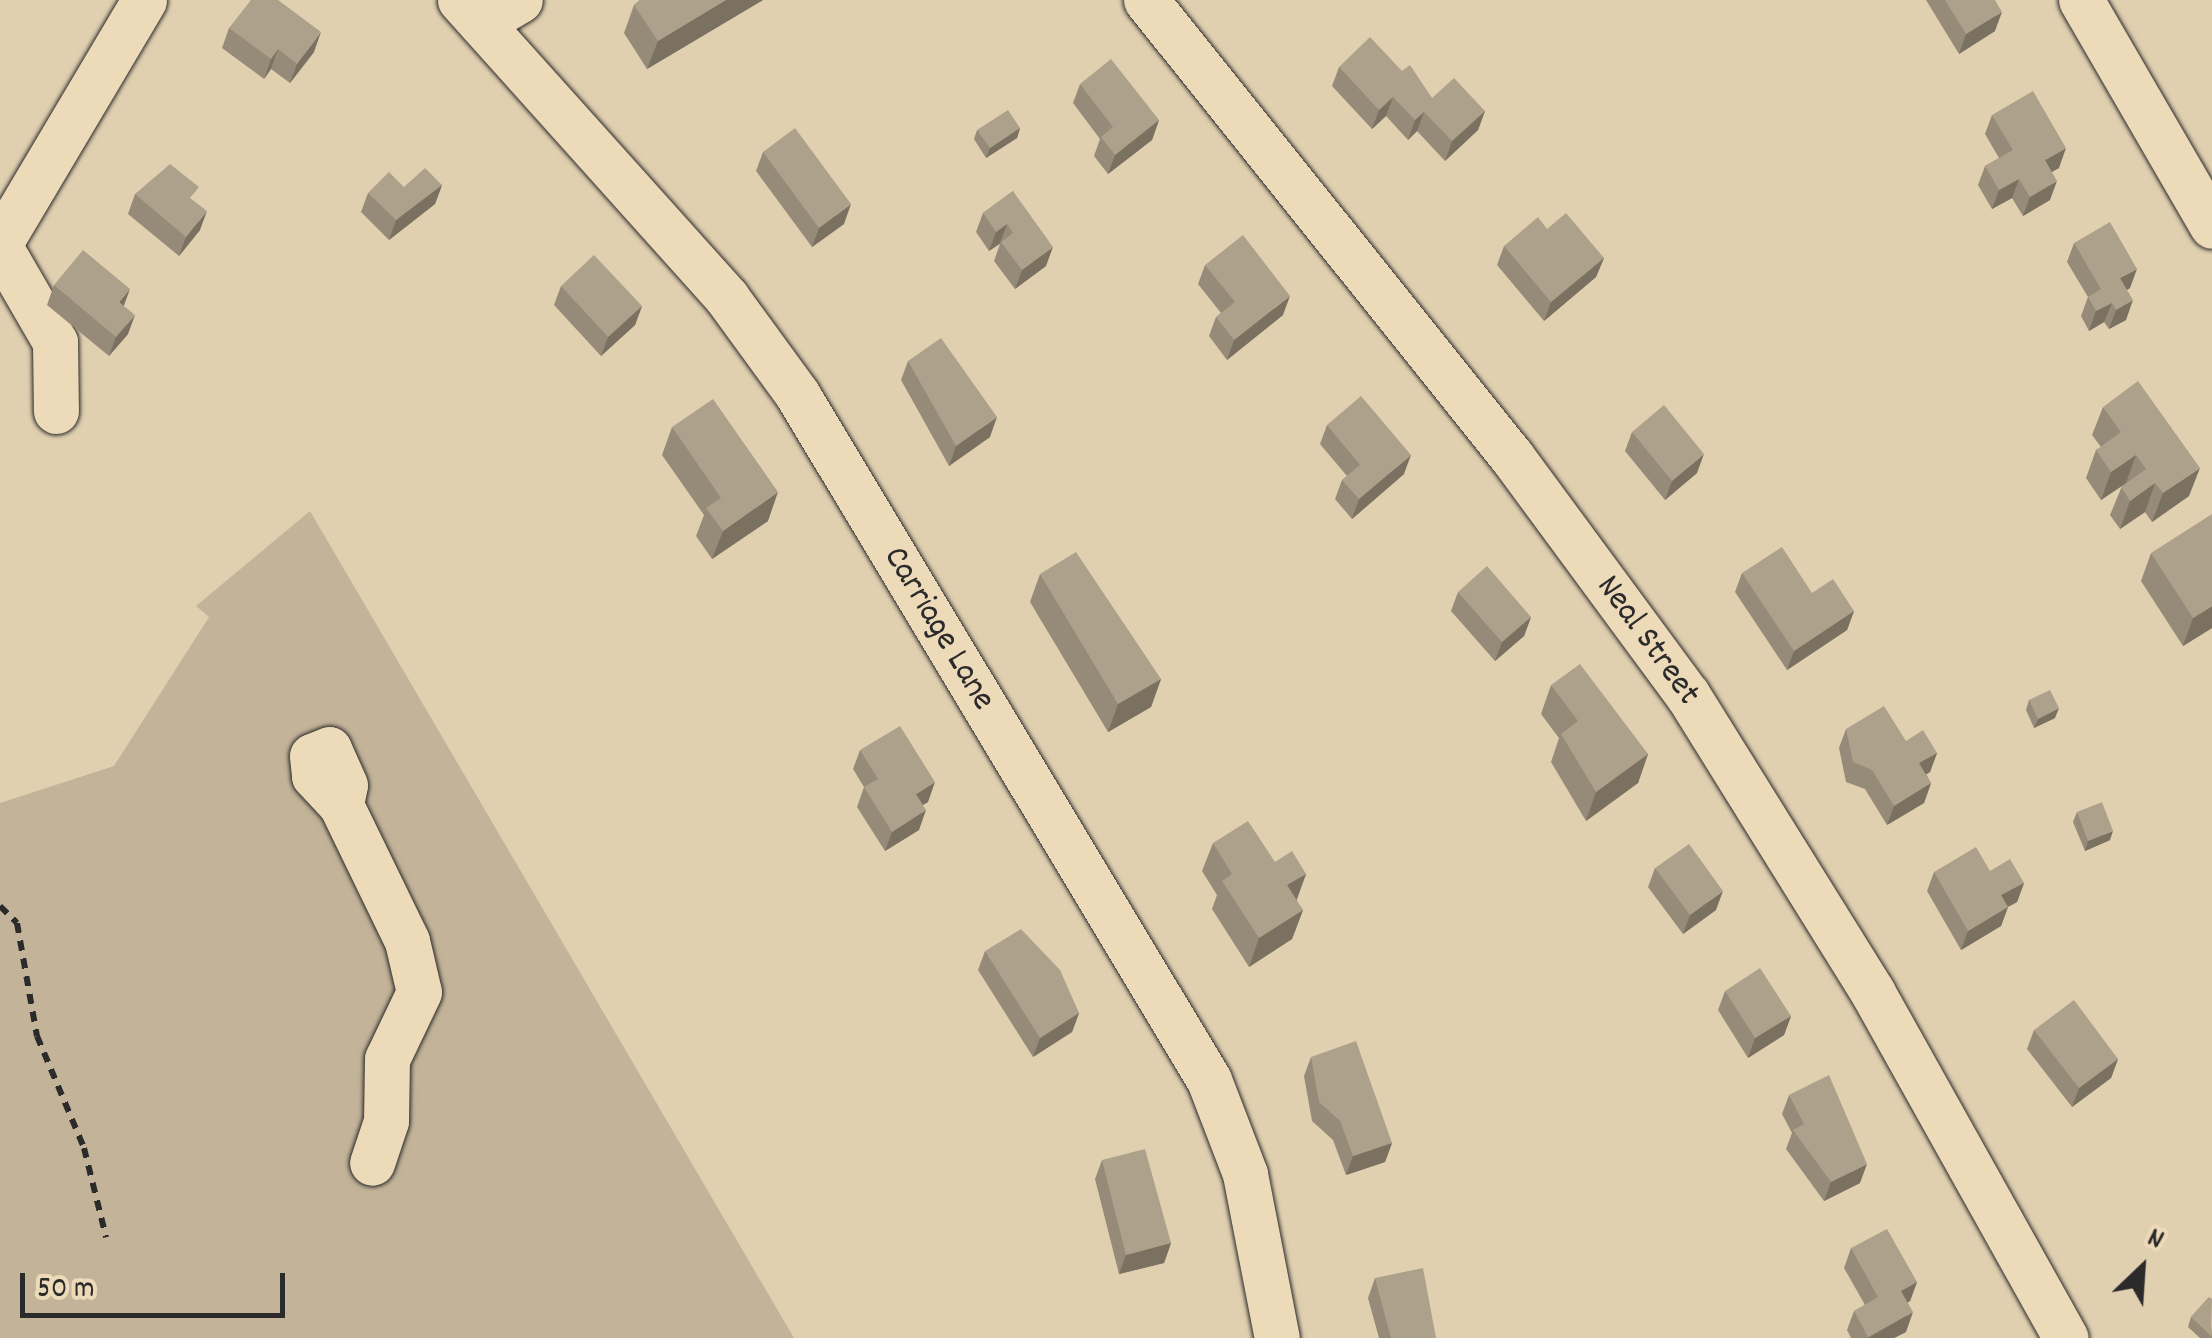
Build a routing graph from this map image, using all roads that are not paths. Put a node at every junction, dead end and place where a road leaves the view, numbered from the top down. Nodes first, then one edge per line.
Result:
1 (144, 0) edge
2 (520, 0) edge
3 (1146, 0) edge
4 (2080, 0) edge
5 (471, 12) edge
6 (2212, 226) edge
7 (0, 245) edge
8 (56, 411) dead end
9 (341, 805) dead end
10 (372, 1162) dead end
11 (1277, 1338) edge
12 (2066, 1338) edge

1 - 7 street
2 - 5 street
3 - 12 street, Neal Street
4 - 6 street
5 - 11 street, Carriage Lane
7 - 8 street
9 - 10 street

